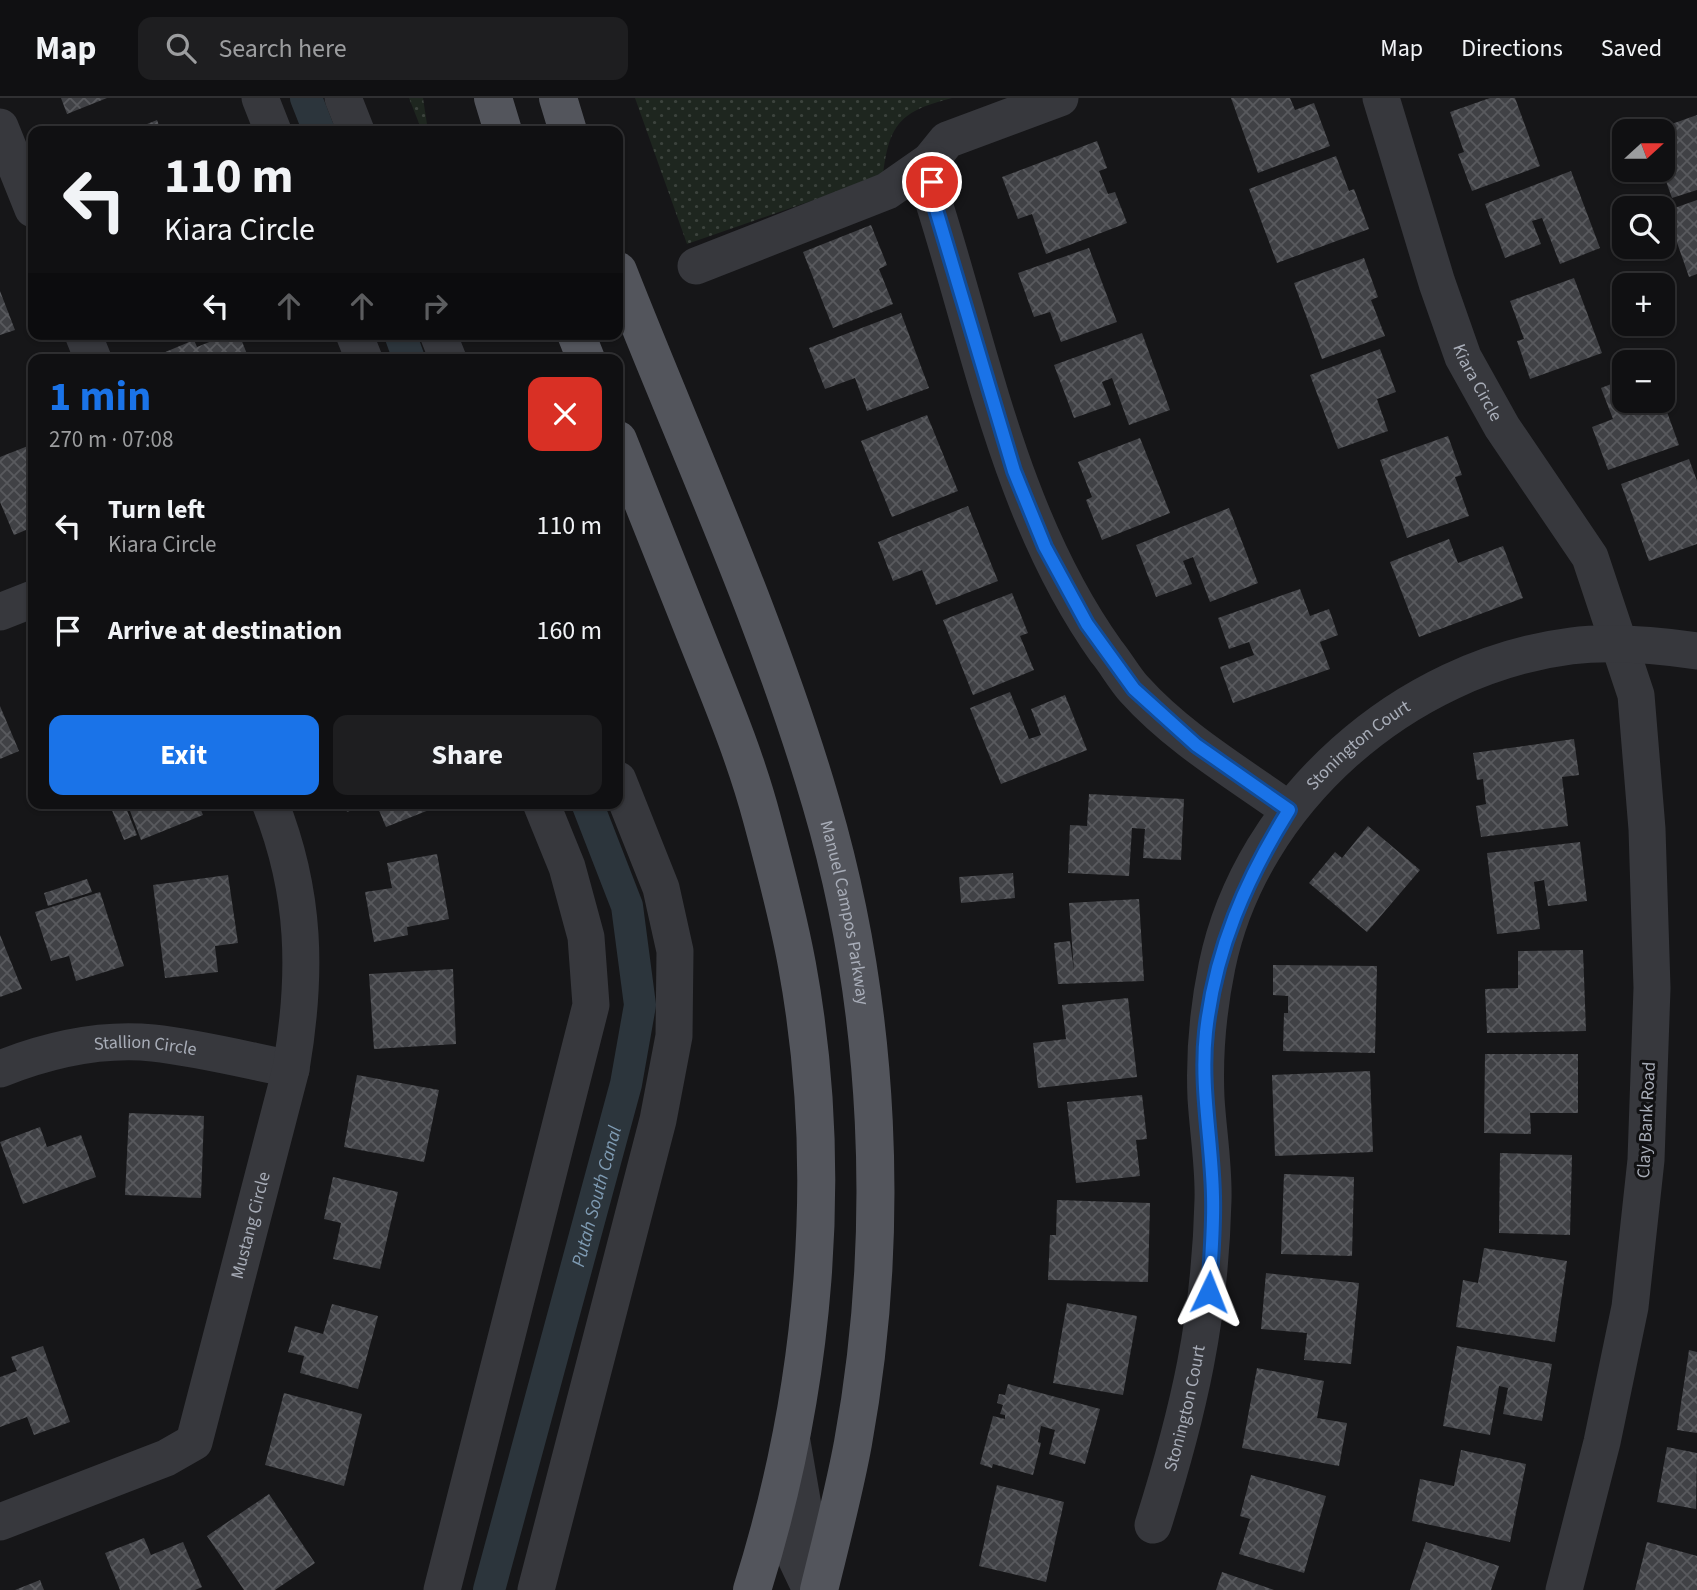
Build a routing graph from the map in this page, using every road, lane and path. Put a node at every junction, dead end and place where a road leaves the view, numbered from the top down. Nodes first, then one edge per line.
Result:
1 (260, 98) edge
2 (343, 98) edge
3 (493, 98) edge
4 (558, 98) edge
5 (1060, 98) edge
6 (1381, 98) edge
7 (271, 126) edge
8 (354, 126) edge
9 (501, 126) edge
10 (566, 126) edge
11 (0, 127) edge
12 (930, 161) junction
13 (8, 170) edge
14 (28, 201) edge
15 (696, 266) dead end
16 (623, 284) edge
17 (623, 453) edge
18 (28, 601) edge
19 (0, 612) edge
20 (1620, 645) junction
21 (1697, 651) edge
22 (623, 793) edge
23 (272, 809) edge
24 (543, 809) edge
25 (1289, 810) junction
26 (0, 1069) edge
27 (291, 1069) junction
28 (792, 1442) junction
29 (0, 1521) edge
30 (1153, 1525) dead end
31 (442, 1590) edge
32 (536, 1590) edge
33 (752, 1590) edge
34 (811, 1590) edge
35 (819, 1590) edge
36 (1564, 1590) edge

1 - 7 street
2 - 8 street
3 - 9 main road
4 - 10 main road
5 - 12 street
6 - 20 street, Kiara Circle
11 - 13 street
12 - 15 street
12 - 25 street
13 - 14 street
16 - 35 main road, Manuel Campos Parkway
17 - 28 main road
18 - 19 street
20 - 21 street, Stonington Court
20 - 25 street, Stonington Court
20 - 36 street, Clay Bank Road
22 - 32 street
23 - 27 street, Mustang Circle
24 - 31 street
25 - 30 street, Stonington Court
26 - 27 street, Stallion Circle
27 - 29 street, Mustang Circle
28 - 33 main road
28 - 34 street

